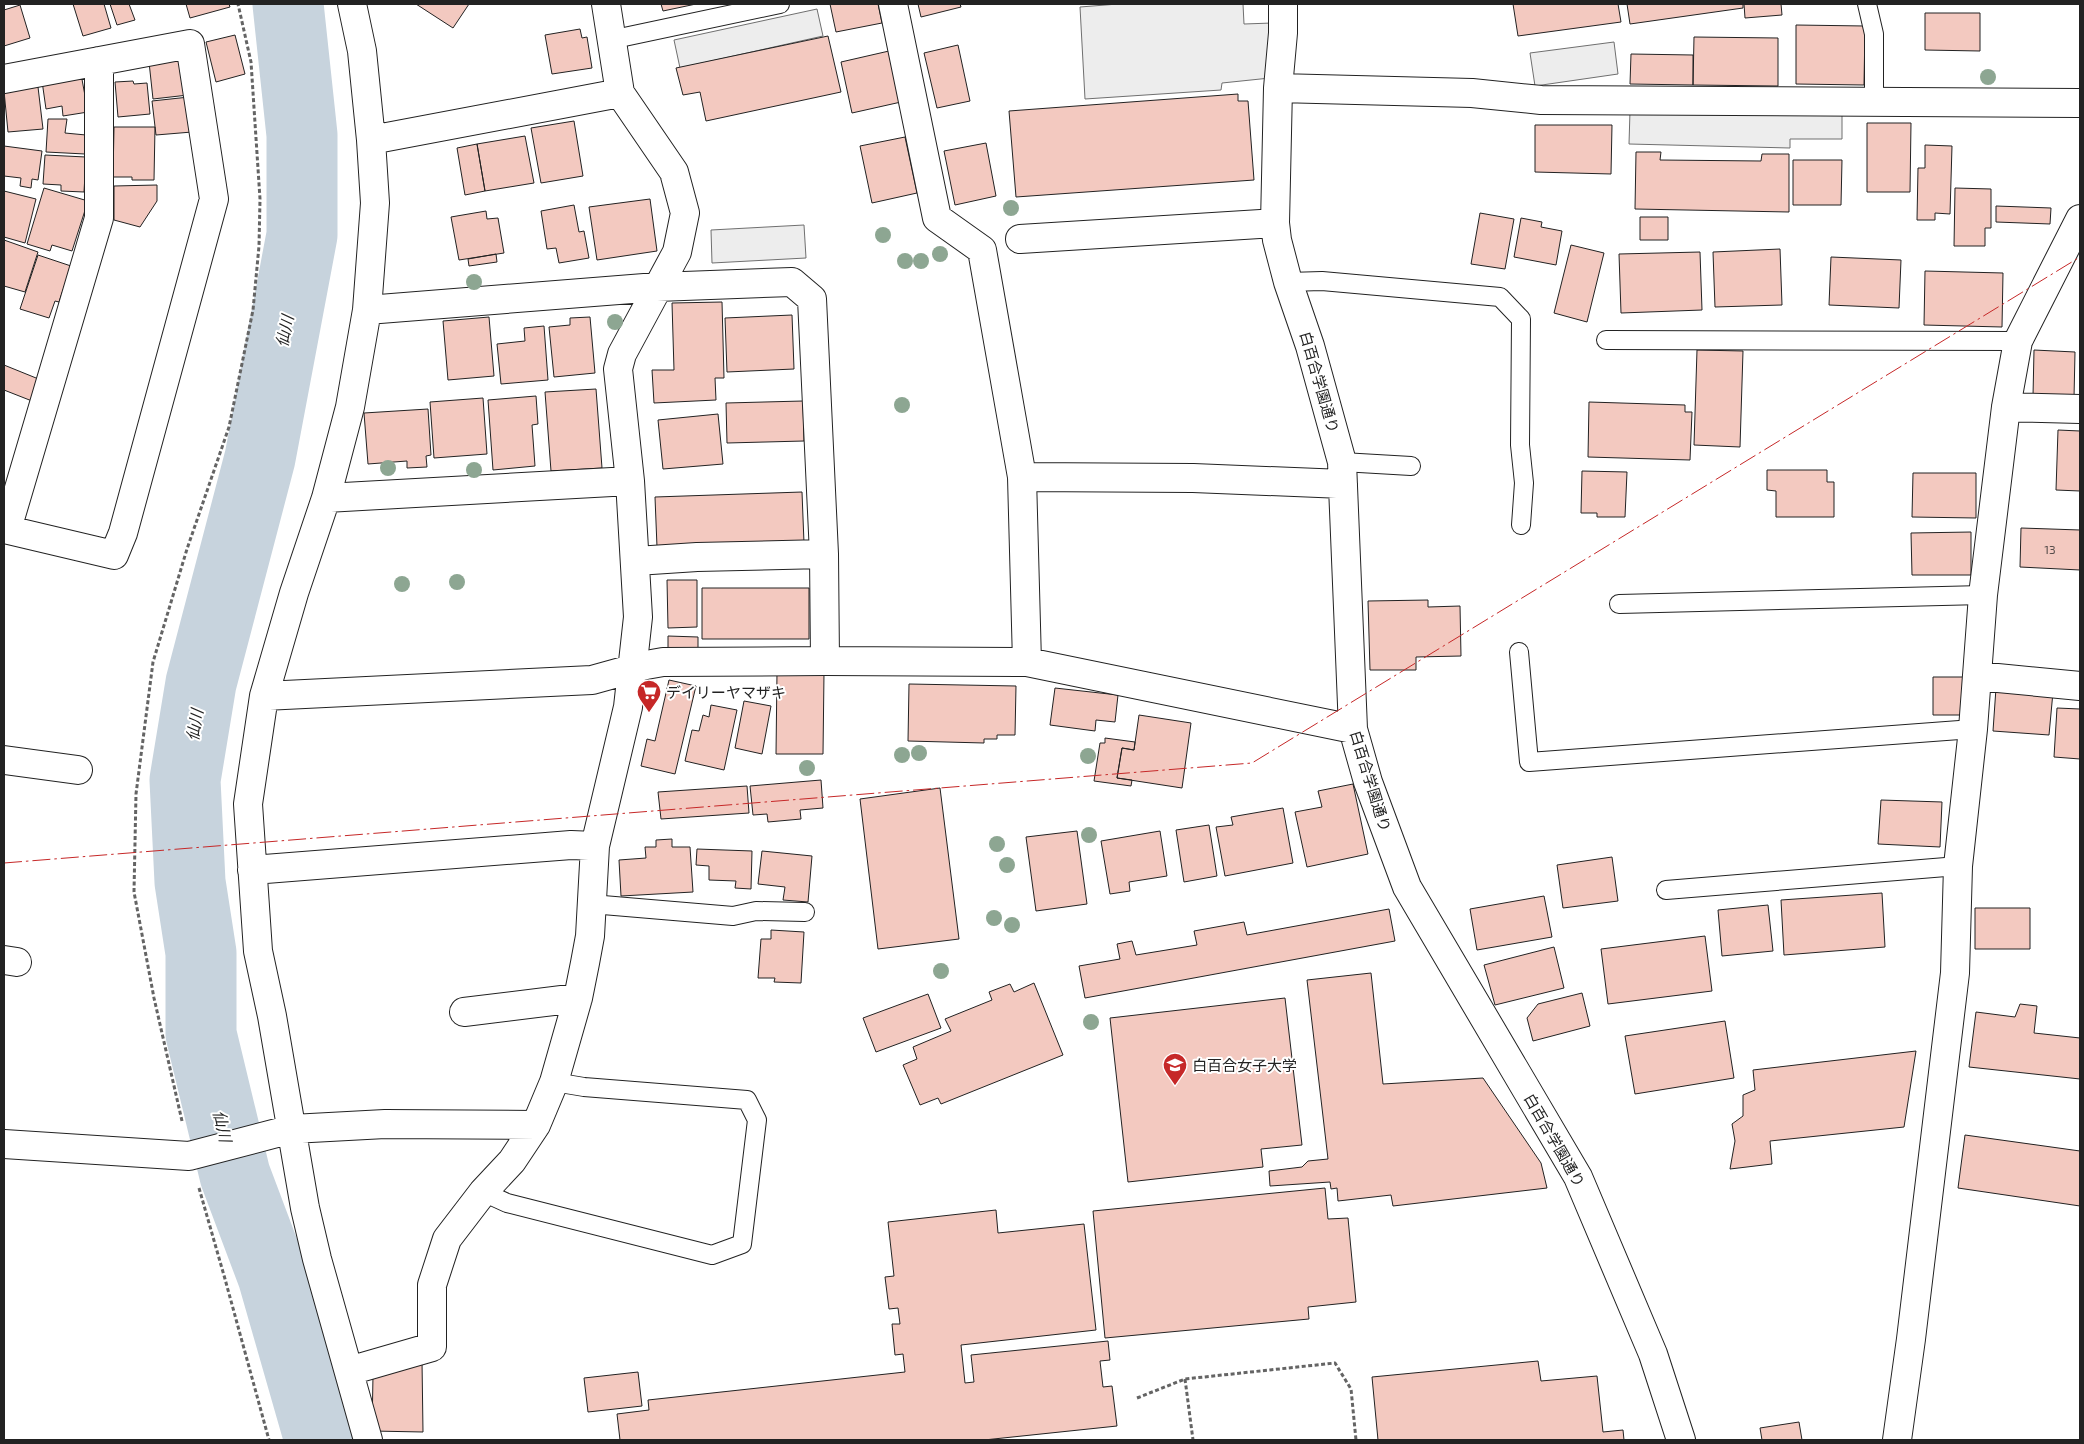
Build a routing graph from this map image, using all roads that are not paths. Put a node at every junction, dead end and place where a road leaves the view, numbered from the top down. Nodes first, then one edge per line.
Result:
1 (352, 4) edge
2 (606, 4) edge
3 (780, 4) edge
4 (893, 4) edge
5 (1283, 4) edge
6 (1868, 4) edge
7 (610, 40) junction
8 (99, 61) junction
9 (4, 79) edge
10 (1278, 88) junction
11 (620, 93) junction
12 (1874, 102) junction
13 (2080, 103) edge
14 (371, 140) junction
15 (2080, 219) edge
16 (1275, 223) junction
17 (1020, 239) dead end
18 (1288, 282) junction
19 (657, 287) junction
20 (367, 310) junction
21 (1606, 340) dead end
22 (2018, 341) junction
23 (2006, 408) junction
24 (2080, 409) edge
25 (1411, 466) dead end
26 (1342, 473) junction
27 (1022, 477) junction
28 (630, 481) junction
29 (326, 498) junction
30 (1521, 525) dead end
31 (5, 529) edge
32 (824, 554) junction
33 (636, 561) junction
34 (1983, 595) junction
35 (1619, 604) dead end
36 (1519, 652) dead end
37 (826, 660) junction
38 (1026, 662) junction
39 (634, 669) junction
40 (1977, 676) junction
41 (2080, 686) edge
42 (264, 696) junction
43 (1353, 729) junction
44 (1972, 729) junction
45 (4, 760) edge
46 (78, 770) dead end
47 (595, 846) junction
48 (1958, 866) junction
49 (252, 870) junction
50 (1666, 890) dead end
51 (591, 904) junction
52 (805, 912) dead end
53 (578, 998) junction
54 (464, 1012) dead end
55 (554, 1082) junction
56 (536, 1125) junction
57 (280, 1132) junction
58 (4, 1144) edge
59 (483, 1192) junction
60 (349, 1371) junction
61 (368, 1440) edge
62 (1681, 1440) edge
63 (1897, 1440) edge

1 - 14 street
2 - 7 street
3 - 7 lane
4 - 27 street
5 - 10 street, 白百合学園通り
6 - 12 lane
7 - 11 street
8 - 9 street
8 - 31 street
8 - 31 street
10 - 12 street
10 - 16 street, 白百合学園通り
11 - 14 street
11 - 19 street
12 - 13 street
14 - 20 street
15 - 22 street
16 - 17 street
16 - 18 street, 白百合学園通り
18 - 26 street, 白百合学園通り
18 - 30 lane
19 - 20 street
19 - 28 street
19 - 32 street
20 - 29 street
21 - 22 lane
22 - 23 street
23 - 24 street
23 - 34 street
25 - 26 lane
26 - 27 street
26 - 43 street, 白百合学園通り
27 - 38 street
28 - 29 street
28 - 33 street
29 - 42 street
32 - 33 street
32 - 37 street
33 - 39 street
34 - 35 lane
34 - 40 street
36 - 44 lane
37 - 38 street
37 - 39 street
38 - 43 street
39 - 42 street
39 - 47 street
40 - 41 street
40 - 44 street
42 - 49 street
43 - 62 street, 白百合学園通り
44 - 48 street
45 - 46 street
47 - 49 street
47 - 51 street
48 - 50 lane
48 - 63 street
49 - 57 street
51 - 52 lane
51 - 53 street
53 - 54 street
53 - 55 street
55 - 56 street
55 - 59 lane
56 - 57 street
56 - 59 street
57 - 58 street
57 - 60 street
59 - 60 street
60 - 61 street

